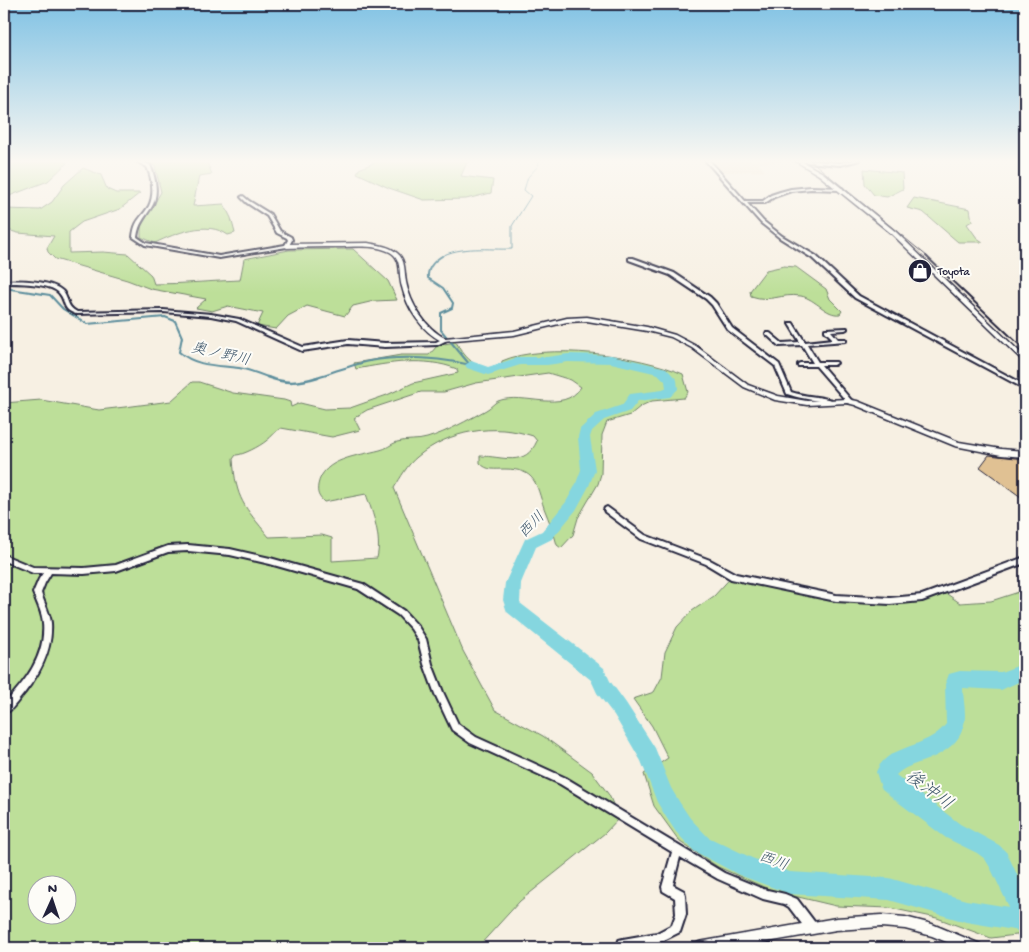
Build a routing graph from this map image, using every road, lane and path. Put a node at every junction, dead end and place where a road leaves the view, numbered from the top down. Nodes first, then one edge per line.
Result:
1 (152, 204) edge
2 (252, 204) edge
3 (747, 204) edge
4 (859, 204) edge
5 (288, 246) junction
6 (631, 258) dead end
7 (4, 282) edge
8 (791, 324) dead end
9 (845, 329) dead end
10 (768, 334) dead end
11 (444, 340) junction
12 (836, 340) junction
13 (844, 340) dead end
14 (804, 343) junction
15 (1025, 360) edge
16 (834, 363) dead end
17 (817, 364) junction
18 (800, 365) dead end
19 (1025, 386) edge
20 (833, 402) junction
21 (850, 402) junction
22 (1025, 454) edge
23 (606, 510) dead end
24 (4, 558) edge
25 (1025, 560) edge
26 (48, 572) junction
27 (4, 710) edge
28 (676, 850) junction
29 (812, 928) junction
30 (624, 948) edge
31 (699, 948) edge
32 (976, 948) edge

1 - 5 street
2 - 5 street
3 - 19 street
4 - 15 street
5 - 11 street
6 - 20 street
7 - 11 street
8 - 14 street
9 - 12 street
10 - 14 street
11 - 20 street
12 - 13 street
12 - 14 street
14 - 17 street
16 - 17 street
17 - 18 street
17 - 21 street
20 - 21 street
21 - 22 street
23 - 25 street
24 - 26 street
26 - 27 street
26 - 28 street
28 - 29 street
28 - 30 street
29 - 31 street
29 - 32 street

